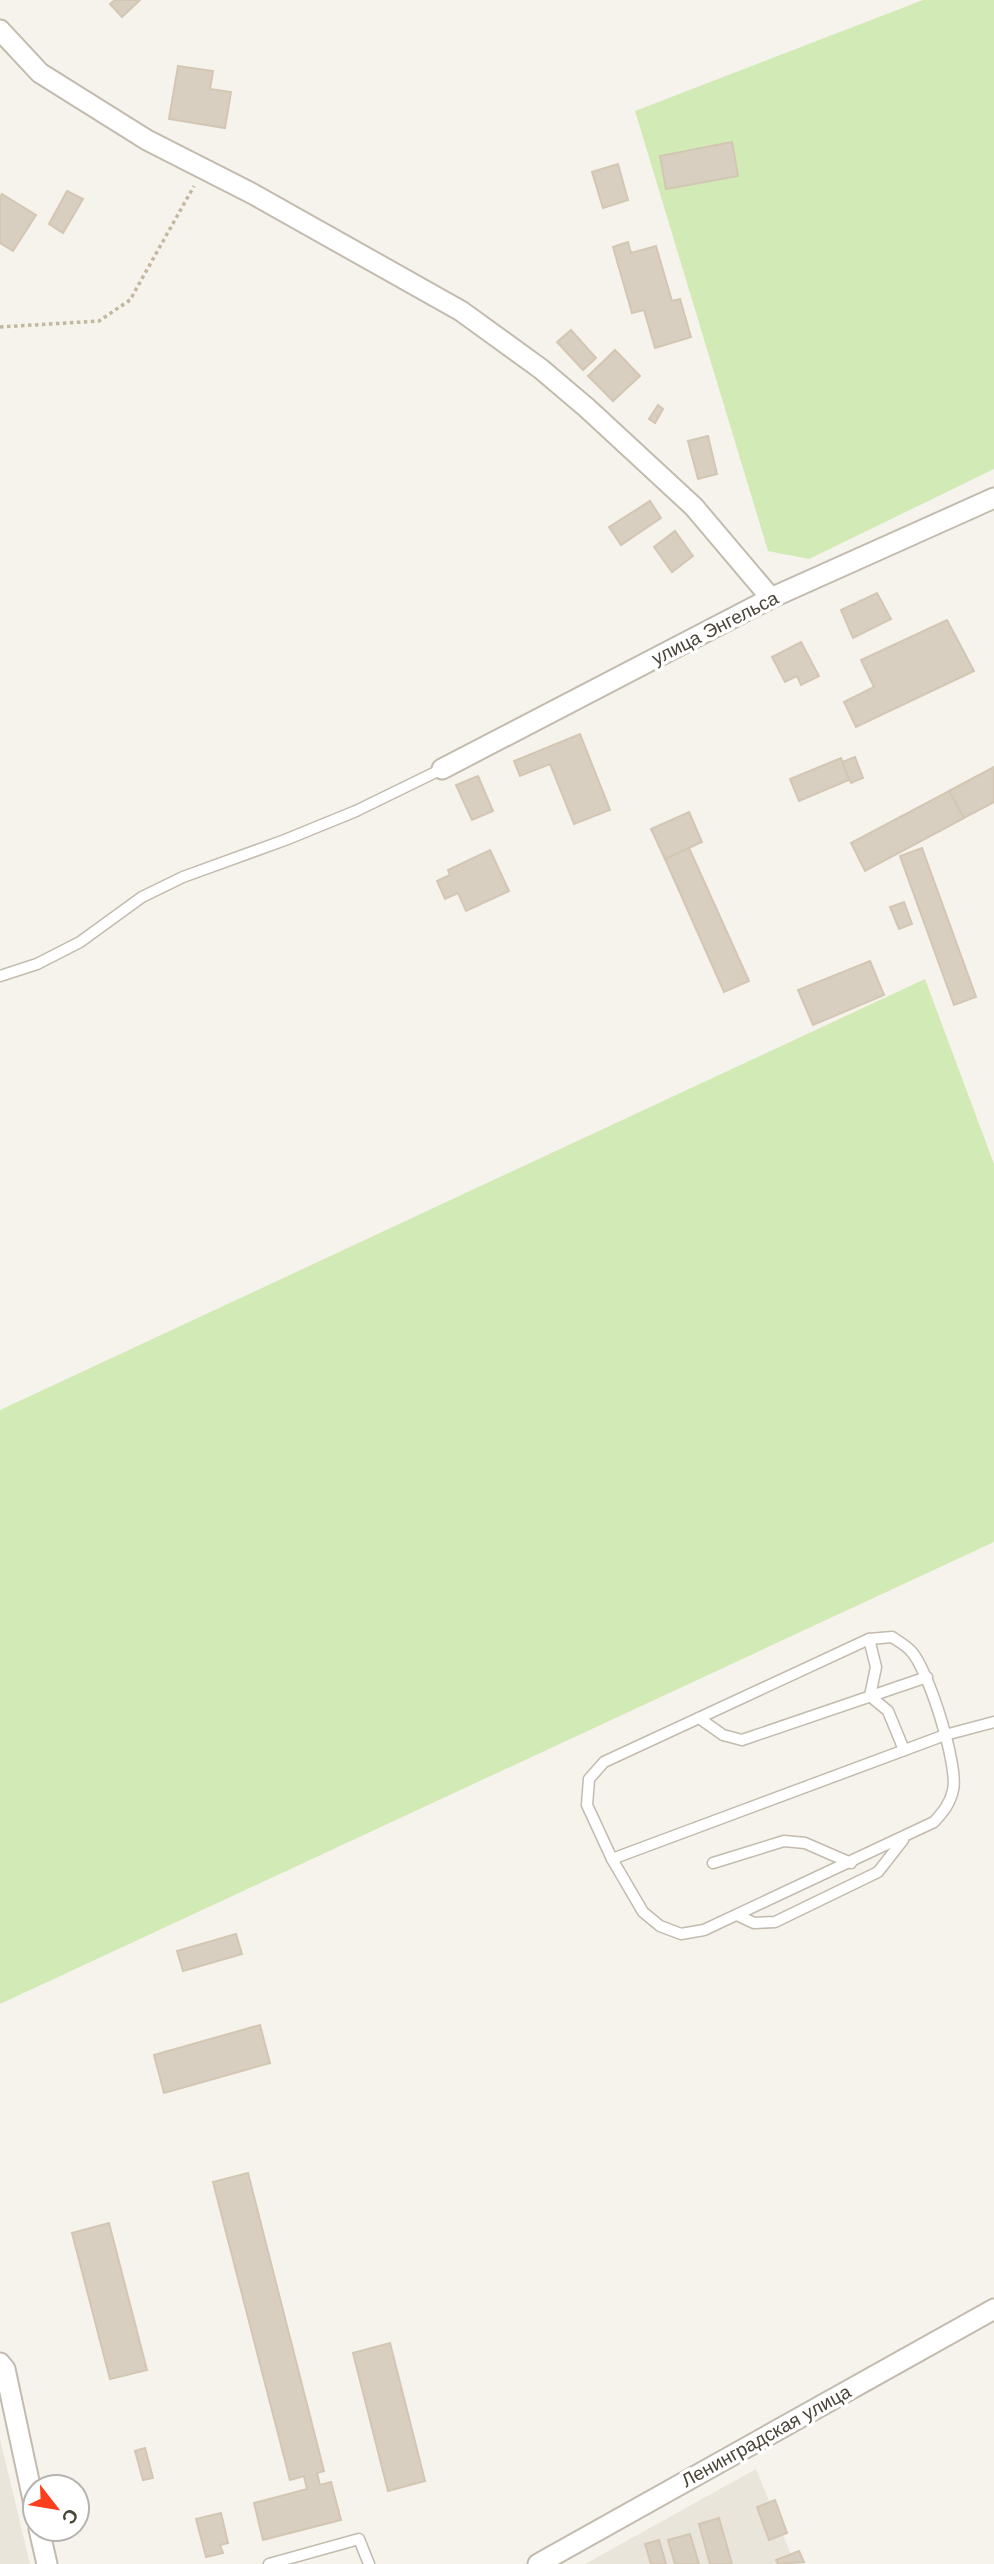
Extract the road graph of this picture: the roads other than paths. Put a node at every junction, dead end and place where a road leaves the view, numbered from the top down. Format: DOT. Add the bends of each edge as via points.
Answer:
graph roads {
  1 [pos="0,30"];
  2 [pos="994,498"];
  3 [pos="771,598"];
  4 [pos="442,769"];
  5 [pos="0,976"];
  6 [pos="869,1639"];
  7 [pos="926,1677"];
  8 [pos="870,1696"];
  9 [pos="699,1718"];
  10 [pos="994,1722"];
  11 [pos="945,1735"];
  12 [pos="904,1750"];
  13 [pos="905,1837"];
  14 [pos="612,1859"];
  15 [pos="713,1863"];
  16 [pos="851,1863"];
  17 [pos="737,1915"];
  18 [pos="994,2309"];
  19 [pos="0,2363"];
  20 [pos="27,2473"];
  21 [pos="42,2543"];
  22 [pos="47,2564"];
  23 [pos="269,2564"];
  24 [pos="369,2564"];
  25 [pos="538,2564"];
  1 -- 3 [label="street" via="40,73 147,140 461,311 541,369 694,507"];
  2 -- 3 [label="street, улица Энгельса"];
  3 -- 4 [label="street, улица Энгельса"];
  4 -- 5 [label="lane" via="356,811 183,877 142,897 80,942"];
  6 -- 7 [label="lane" via="892,1637 911,1650"];
  6 -- 8 [label="lane" via="876,1667"];
  6 -- 9 [label="lane"];
  7 -- 8 [label="lane"];
  7 -- 11 [label="lane"];
  8 -- 9 [label="lane" via="742,1740 723,1735"];
  8 -- 12 [label="lane" via="888,1711"];
  9 -- 14 [label="lane" via="604,1762 589,1779 587,1805"];
  10 -- 11 [label="lane"];
  11 -- 12 [label="lane"];
  11 -- 13 [label="lane" via="954,1787 947,1808 934,1822"];
  12 -- 14 [label="lane"];
  13 -- 16 [label="lane"];
  13 -- 17 [label="lane" via="878,1872 775,1922 754,1923"];
  14 -- 17 [label="lane" via="643,1912 660,1926 681,1934 704,1930"];
  15 -- 16 [label="lane" via="784,1841 805,1843"];
  16 -- 17 [label="lane"];
  18 -- 25 [label="street, Ленинградская улица"];
  19 -- 20 [label="street"];
  21 -- 22 [label="street"];
  23 -- 24 [label="lane" via="359,2539"];
}
